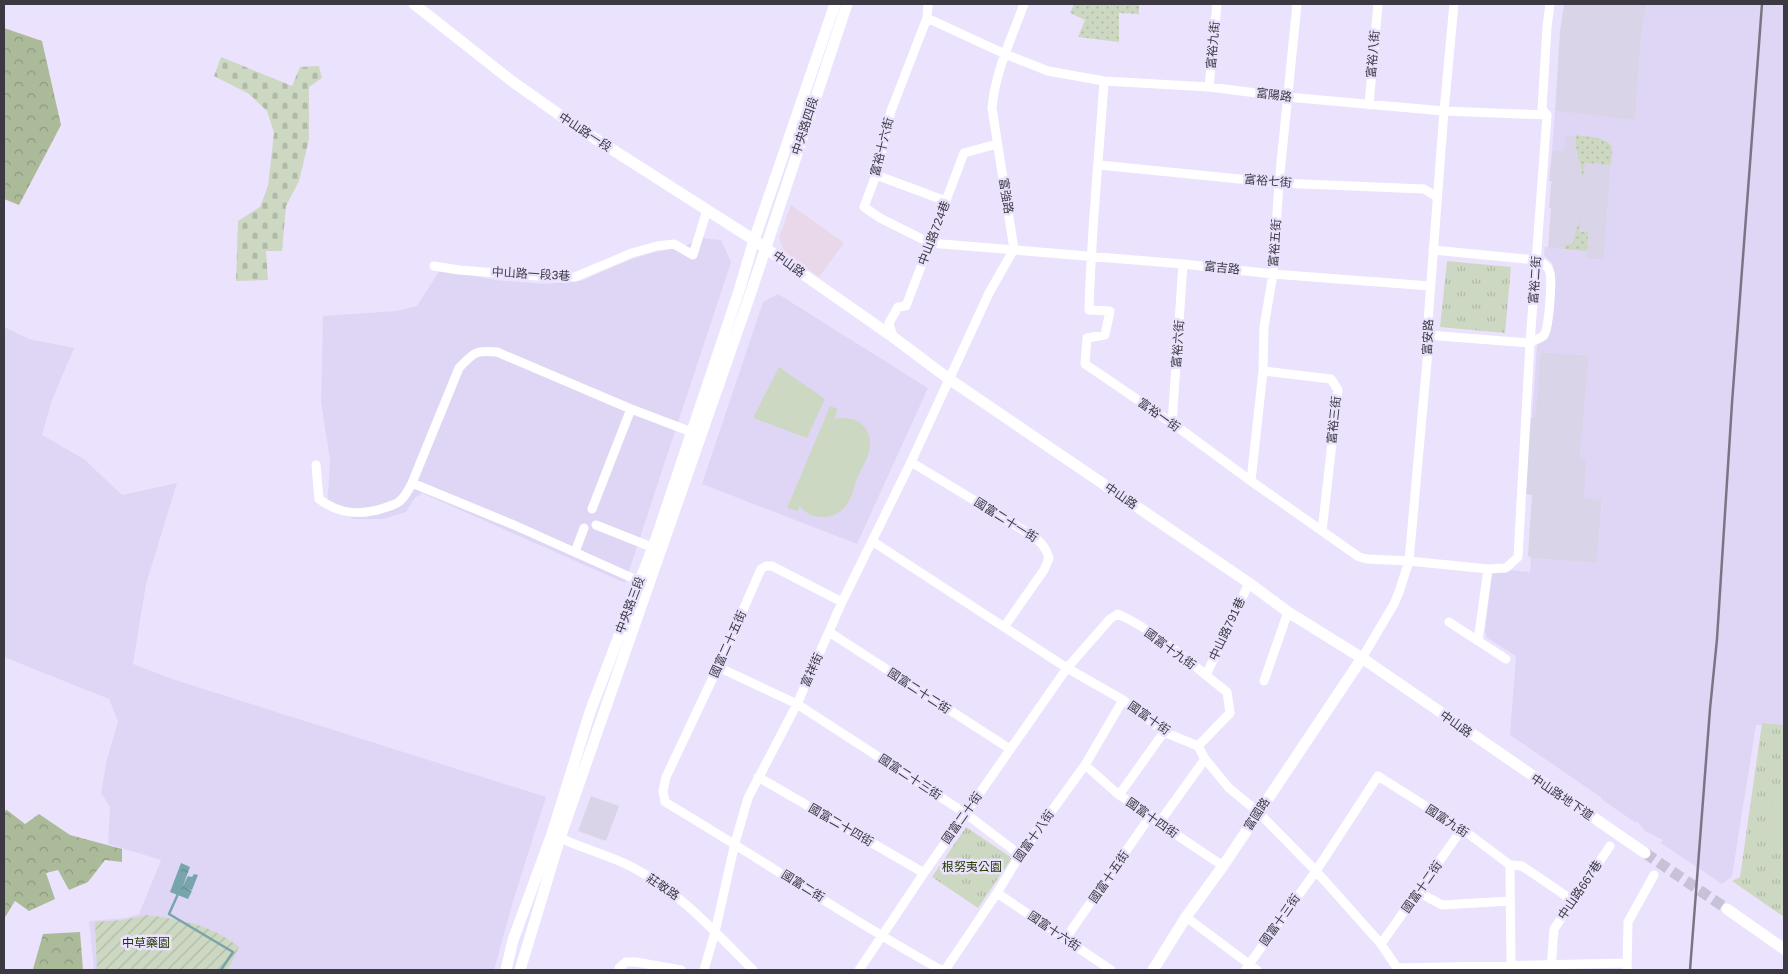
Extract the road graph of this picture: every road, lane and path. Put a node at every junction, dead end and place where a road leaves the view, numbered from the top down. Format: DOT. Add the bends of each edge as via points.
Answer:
graph roads {
  1 [pos="414,4"];
  2 [pos="835,4"];
  3 [pos="846,4"];
  4 [pos="928,4"];
  5 [pos="1024,4"];
  6 [pos="1217,4"];
  7 [pos="1298,4"];
  8 [pos="1378,4"];
  9 [pos="1454,4"];
  10 [pos="1550,4"];
  11 [pos="927,18"];
  12 [pos="1006,54"];
  13 [pos="1104,82"];
  14 [pos="1209,87"];
  15 [pos="1288,97"];
  16 [pos="1368,105"];
  17 [pos="1444,111"];
  18 [pos="1547,115"];
  19 [pos="997,144"];
  20 [pos="1098,165"];
  21 [pos="876,175"];
  22 [pos="1279,183"];
  23 [pos="1437,197"];
  24 [pos="946,201"];
  25 [pos="707,210"];
  26 [pos="754,240"];
  27 [pos="930,243"];
  28 [pos="765,248"];
  29 [pos="1014,249"];
  30 [pos="1433,250"];
  31 [pos="1090,256"];
  32 [pos="1536,260"];
  33 [pos="1183,264"];
  34 [pos="434,266"];
  35 [pos="1272,274"];
  36 [pos="1430,286"];
  37 [pos="1427,335"];
  38 [pos="893,337"];
  39 [pos="1530,342"];
  40 [pos="1263,371"];
  41 [pos="949,379"];
  42 [pos="631,409"];
  43 [pos="1172,423"];
  44 [pos="697,434"];
  45 [pos="910,462"];
  46 [pos="316,465"];
  47 [pos="1251,482"];
  48 [pos="412,483"];
  49 [pos="592,509"];
  50 [pos="596,525"];
  51 [pos="584,528"];
  52 [pos="1322,531"];
  53 [pos="872,542"];
  54 [pos="657,550"];
  55 [pos="575,552"];
  56 [pos="1518,557"];
  57 [pos="1409,561"];
  58 [pos="1488,569"];
  59 [pos="639,581"];
  60 [pos="1249,583"];
  61 [pos="842,602"];
  62 [pos="1288,612"];
  63 [pos="1449,622"];
  64 [pos="1004,627"];
  65 [pos="829,632"];
  66 [pos="1478,640"];
  67 [pos="1362,658"];
  68 [pos="1506,659"];
  69 [pos="718,667"];
  70 [pos="1067,668"];
  71 [pos="1206,675"];
  72 [pos="1264,681"];
  73 [pos="1123,700"];
  74 [pos="797,704"];
  75 [pos="1164,732"];
  76 [pos="1479,740"];
  77 [pos="1198,746"];
  78 [pos="1010,749"];
  79 [pos="1205,759"];
  80 [pos="1085,765"];
  81 [pos="758,777"];
  82 [pos="1382,779"];
  83 [pos="1119,795"];
  84 [pos="665,802"];
  85 [pos="1258,812"];
  86 [pos="965,814"];
  87 [pos="1151,815"];
  88 [pos="1159,823"];
  89 [pos="1462,830"];
  90 [pos="556,836"];
  91 [pos="735,843"];
  92 [pos="1610,846"];
  93 [pos="1645,853"];
  94 [pos="1020,855"];
  95 [pos="1510,865"];
  96 [pos="1223,866"];
  97 [pos="1316,871"];
  98 [pos="924,873"];
  99 [pos="1654,875"];
  100 [pos="1418,892"];
  101 [pos="997,893"];
  102 [pos="1572,900"];
  103 [pos="1510,901"];
  104 [pos="1726,909"];
  105 [pos="1186,917"];
  106 [pos="715,932"];
  107 [pos="882,937"];
  108 [pos="1066,938"];
  109 [pos="1381,944"];
  110 [pos="1784,948"];
  111 [pos="1511,965"];
  112 [pos="1627,966"];
  113 [pos="1247,967"];
  114 [pos="1551,968"];
  115 [pos="619,969"];
  116 [pos="1397,969"];
  117 [pos="506,970"];
  118 [pos="520,970"];
  119 [pos="681,970"];
  120 [pos="704,970"];
  121 [pos="753,970"];
  122 [pos="859,970"];
  123 [pos="941,970"];
  124 [pos="945,970"];
  125 [pos="1111,970"];
  126 [pos="1153,970"];
  127 [pos="1257,970"];
  1 -- 25 [label="street, 中山路一段" via="574,125"];
  2 -- 26 [label="street, 中央路四段"];
  3 -- 28 [label="street, 中央路四段"];
  4 -- 11 [label="street, 富裕十六街"];
  5 -- 12 [label="street, 富強路"];
  6 -- 14 [label="street, 富裕九街"];
  7 -- 15 [label="street, 富裕五街"];
  8 -- 16 [label="street, 富裕八街"];
  9 -- 17 [label="street, 富安路"];
  10 -- 18 [label="street, 富裕二街" via="1542,109"];
  11 -- 12 [label="street"];
  11 -- 21 [label="street, 富裕十六街" via="891,111"];
  12 -- 13 [label="street, 富陽路" via="1048,71"];
  12 -- 19 [label="street, 富強路" via="993,97"];
  13 -- 14 [label="street, 富陽路"];
  13 -- 20 [label="street, 富裕一街"];
  14 -- 15 [label="street, 富陽路"];
  15 -- 16 [label="street, 富陽路"];
  15 -- 22 [label="street, 富裕五街"];
  16 -- 17 [label="street, 富陽路"];
  17 -- 18 [label="street, 富陽路"];
  17 -- 23 [label="street, 富安路"];
  18 -- 32 [label="street, 富裕二街"];
  19 -- 24 [label="street, 中山路724巷" via="964,153"];
  19 -- 29 [label="street, 富強路"];
  20 -- 22 [label="street, 富裕七街"];
  20 -- 31 [label="street, 富裕一街"];
  21 -- 24 [label="street"];
  21 -- 27 [label="street, 富裕十六街" via="864,207"];
  22 -- 23 [label="street, 富裕七街" via="1424,189"];
  22 -- 35 [label="street, 富裕五街"];
  23 -- 30 [label="street, 富安路"];
  24 -- 27 [label="street, 中山路724巷"];
  25 -- 26 [label="street, 中山路一段"];
  25 -- 34 [label="street, 中山路一段3巷" via="693,255 674,244 658,246 632,253 575,277 540,277"];
  26 -- 28 [label="street, 中山路一段"];
  26 -- 44 [label="street, 中央路三段"];
  27 -- 29 [label="street, 富裕十六街"];
  27 -- 38 [label="street, 中山路724巷" via="906,306 898,307 889,323"];
  28 -- 38 [label="street, 中山路"];
  28 -- 44 [label="street, 中央路三段"];
  29 -- 31 [label="street, 富吉路"];
  29 -- 41 [label="street" via="989,293"];
  30 -- 32 [label="street"];
  30 -- 36 [label="street, 富安路"];
  31 -- 33 [label="street, 富吉路"];
  31 -- 43 [label="street, 富裕一街" via="1089,310 1110,311 1105,335 1087,338 1085,364"];
  32 -- 39 [label="street, 富裕二街"];
  32 -- 39 [label="street" via="1546,265 1550,274 1549,303 1547,330 1543,336"];
  33 -- 35 [label="street, 富吉路"];
  33 -- 43 [label="street, 富裕六街"];
  35 -- 36 [label="street, 富吉路"];
  35 -- 40 [label="street, 富裕五街" via="1264,327"];
  36 -- 37 [label="street, 富安路"];
  37 -- 39 [label="street"];
  37 -- 57 [label="street, 富安路"];
  38 -- 41 [label="street, 中山路"];
  39 -- 56 [label="street, 富裕二街"];
  40 -- 47 [label="street, 富裕五街"];
  40 -- 52 [label="street, 富裕三街" via="1331,379 1338,390"];
  41 -- 45 [label="street, 富祥街"];
  41 -- 60 [label="street, 中山路"];
  42 -- 44 [label="street"];
  42 -- 48 [label="street" via="498,352 481,350 459,368"];
  42 -- 49 [label="street"];
  43 -- 47 [label="street, 富裕一街"];
  44 -- 54 [label="street, 中央路三段"];
  45 -- 53 [label="street, 富祥街"];
  45 -- 64 [label="street, 國富二十一街" via="1033,536 1047,550 1049,558 1044,570"];
  46 -- 48 [label="street" via="320,499 331,508 353,514 379,510 400,502"];
  47 -- 52 [label="street, 富裕一街"];
  48 -- 55 [label="street"];
  50 -- 54 [label="street"];
  51 -- 55 [label="street"];
  52 -- 57 [label="street, 富裕一街" via="1367,559"];
  53 -- 61 [label="street, 富祥街"];
  53 -- 64 [label="street, 國富十街"];
  54 -- 59 [label="street, 中央路三段"];
  54 -- 90 [label="street, 中央路三段"];
  55 -- 59 [label="street"];
  56 -- 58 [label="street, 富裕一街" via="1506,568"];
  57 -- 58 [label="street, 富裕一街"];
  57 -- 67 [label="street, 富安路" via="1400,592"];
  58 -- 66 [label="street"];
  59 -- 90 [label="street, 中央路三段" via="590,712"];
  60 -- 62 [label="street, 中山路"];
  60 -- 71 [label="street, 中山路791巷"];
  61 -- 65 [label="street, 富祥街"];
  61 -- 69 [label="street, 國富二十五街" via="772,566 766,566 761,569"];
  62 -- 67 [label="street, 中山路"];
  62 -- 72 [label="street"];
  63 -- 66 [label="street"];
  64 -- 70 [label="street, 國富十街"];
  65 -- 74 [label="street, 富祥街"];
  65 -- 78 [label="street, 國富二十二街"];
  66 -- 68 [label="street"];
  67 -- 76 [label="street, 中山路"];
  67 -- 85 [label="street, 富國路"];
  69 -- 74 [label="street, 國富二十三街"];
  69 -- 84 [label="street, 國富二十五街" via="666,778"];
  70 -- 71 [label="street, 國富十九街" via="1118,614 1172,648"];
  70 -- 73 [label="street, 國富十街"];
  70 -- 78 [label="street, 國富二十街"];
  71 -- 77 [label="street, 國富十九街" via="1227,692 1230,713"];
  73 -- 75 [label="street, 國富十街"];
  73 -- 80 [label="street, 國富十八街"];
  74 -- 81 [label="street, 富祥街"];
  74 -- 86 [label="street, 國富二十三街"];
  75 -- 77 [label="street, 國富十街"];
  75 -- 83 [label="street"];
  76 -- 93 [label="street, 中山路地下道"];
  77 -- 79 [label="street"];
  78 -- 86 [label="street, 國富二十街"];
  79 -- 85 [label="street" via="1229,788"];
  79 -- 88 [label="street"];
  80 -- 83 [label="street, 國富十四街"];
  80 -- 94 [label="street, 國富十八街"];
  81 -- 91 [label="street, 富祥街" via="748,798"];
  81 -- 98 [label="street, 國富二十四街"];
  82 -- 89 [label="street, 國富九街"];
  82 -- 97 [label="street, 國富十三街" via="1378,776"];
  83 -- 87 [label="street, 國富十四街"];
  84 -- 91 [label="street, 國富二街"];
  85 -- 96 [label="street, 富國路"];
  85 -- 97 [label="street"];
  86 -- 94 [label="street, 國富二十三街"];
  86 -- 98 [label="street, 國富二十街"];
  87 -- 88 [label="street, 國富十四街"];
  87 -- 108 [label="street, 國富十五街"];
  88 -- 96 [label="street, 國富十四街"];
  89 -- 95 [label="street, 國富九街"];
  89 -- 100 [label="street, 國富十二街"];
  90 -- 106 [label="street, 莊敬路" via="631,866 661,883"];
  90 -- 117 [label="street, 中央路三段" via="514,940"];
  90 -- 118 [label="street, 中央路三段"];
  91 -- 106 [label="street, 富祥街"];
  91 -- 107 [label="street, 國富二街"];
  92 -- 102 [label="street, 中山路667巷"];
  94 -- 101 [label="street, 國富十八街"];
  95 -- 102 [label="street, 國富九街" via="1522,866"];
  95 -- 103 [label="street"];
  96 -- 105 [label="street, 富國路"];
  97 -- 109 [label="street"];
  97 -- 113 [label="street, 國富十三街"];
  98 -- 107 [label="street, 國富二十街"];
  99 -- 112 [label="street" via="1628,922"];
  100 -- 103 [label="street" via="1442,905"];
  100 -- 109 [label="street, 國富十二街"];
  101 -- 108 [label="street, 國富十六街"];
  101 -- 124 [label="street, 國富十八街"];
  102 -- 114 [label="street, 中山路667巷" via="1554,929"];
  103 -- 111 [label="street"];
  104 -- 110 [label="street"];
  105 -- 113 [label="street"];
  105 -- 126 [label="street, 富國路"];
  106 -- 120 [label="street, 富祥街"];
  106 -- 121 [label="street, 莊敬路"];
  107 -- 122 [label="street, 國富二十街"];
  107 -- 123 [label="street, 國富二街"];
  108 -- 125 [label="street, 國富十六街"];
  109 -- 116 [label="street"];
  111 -- 114 [label="street"];
  111 -- 116 [label="street"];
  112 -- 114 [label="street"];
  113 -- 127 [label="street"];
  115 -- 119 [label="street" via="626,962 636,962"];
}
